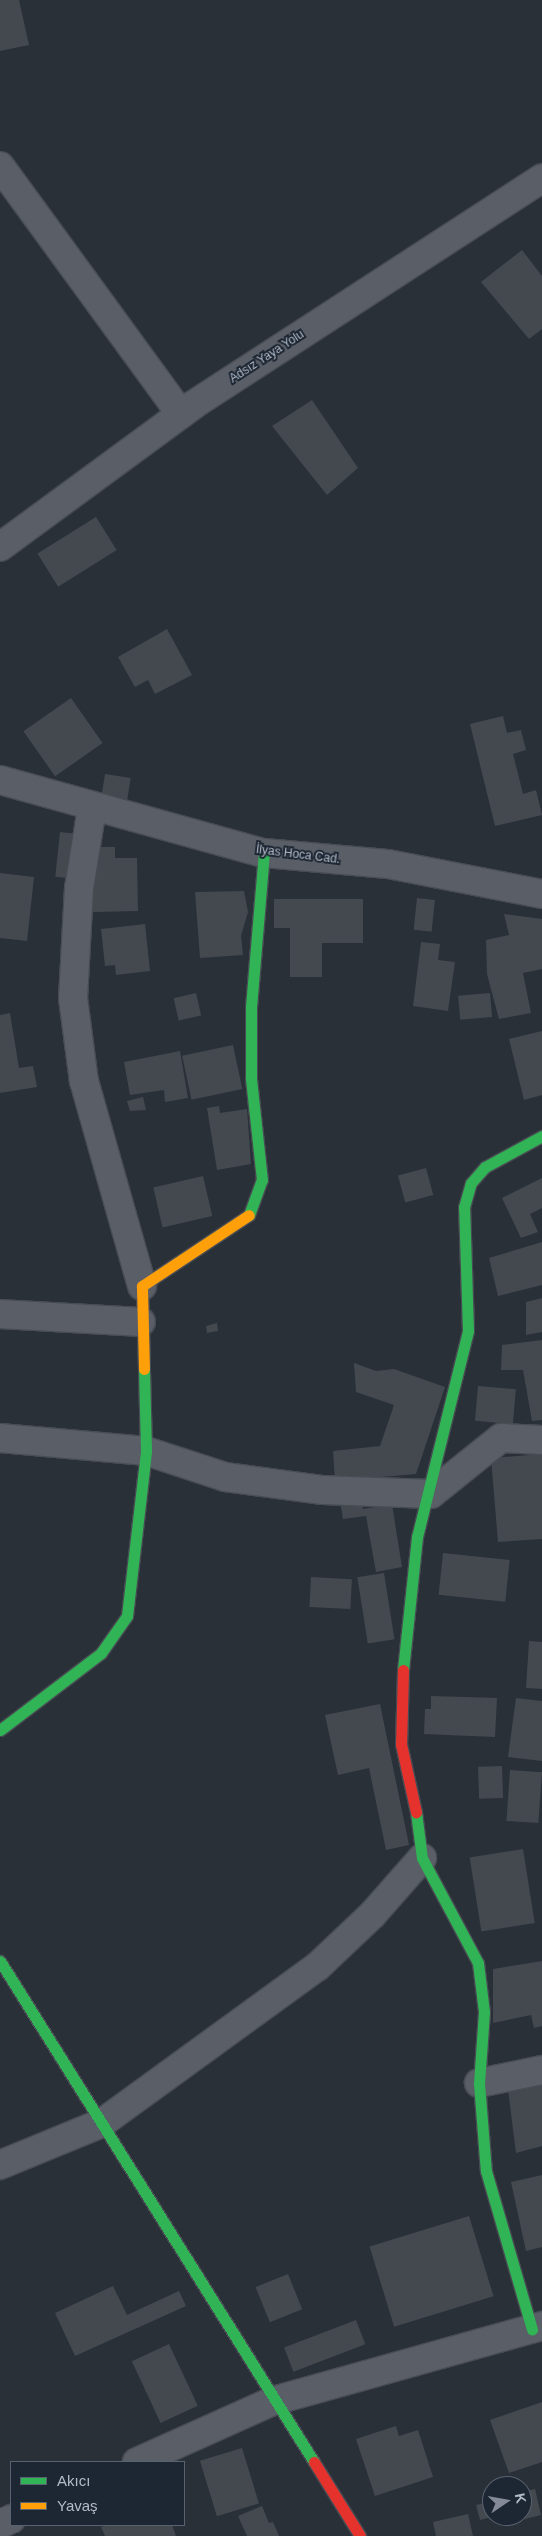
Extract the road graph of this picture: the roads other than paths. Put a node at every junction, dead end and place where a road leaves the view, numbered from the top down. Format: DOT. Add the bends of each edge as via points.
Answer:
graph roads {
  1 [pos="0,166"];
  2 [pos="542,178"];
  3 [pos="181,414"];
  4 [pos="0,547"];
  5 [pos="0,780"];
  6 [pos="92,808"];
  7 [pos="264,853"];
  8 [pos="542,894"];
  9 [pos="542,1136"];
  10 [pos="142,1286"];
  11 [pos="0,1314"];
  12 [pos="141,1322"];
  13 [pos="0,1438"];
  14 [pos="542,1440"];
  15 [pos="146,1451"];
  16 [pos="431,1494"];
  17 [pos="0,1730"];
  18 [pos="422,1858"];
  19 [pos="0,1961"];
  20 [pos="542,2070"];
  21 [pos="479,2083"];
  22 [pos="102,2123"];
  23 [pos="0,2165"];
  24 [pos="537,2327"];
  25 [pos="273,2401"];
  26 [pos="139,2461"];
  27 [pos="360,2536"];
  1 -- 3 [label="street"];
  2 -- 3 [label="street, Adsız Yaya Yolu"];
  3 -- 4 [label="street, Adsız Yaya Yolu"];
  5 -- 6 [label="street, İlyas Hoca Cad."];
  6 -- 7 [label="street, İlyas Hoca Cad."];
  6 -- 10 [label="street" via="80,888 73,998 84,1081"];
  7 -- 8 [label="street, İlyas Hoca Cad." via="388,864"];
  7 -- 10 [label="street" via="251,1007 251,1078 262,1180 258,1199 250,1214"];
  9 -- 16 [label="street" via="485,1167 471,1183 464,1207 468,1331"];
  10 -- 12 [label="street"];
  11 -- 12 [label="street"];
  12 -- 15 [label="street"];
  13 -- 15 [label="street"];
  14 -- 16 [label="street" via="502,1438"];
  15 -- 16 [label="street" via="224,1477 324,1490"];
  15 -- 17 [label="street" via="127,1616 101,1653"];
  16 -- 18 [label="street" via="417,1537 403,1670 401,1744 413,1789"];
  18 -- 21 [label="street" via="478,1963 484,2012"];
  18 -- 22 [label="street" via="372,1915 317,1967"];
  19 -- 22 [label="street"];
  20 -- 21 [label="street"];
  21 -- 24 [label="street" via="486,2171"];
  22 -- 23 [label="street"];
  22 -- 25 [label="street"];
  24 -- 25 [label="street"];
  25 -- 26 [label="street"];
  25 -- 27 [label="street"];
}
